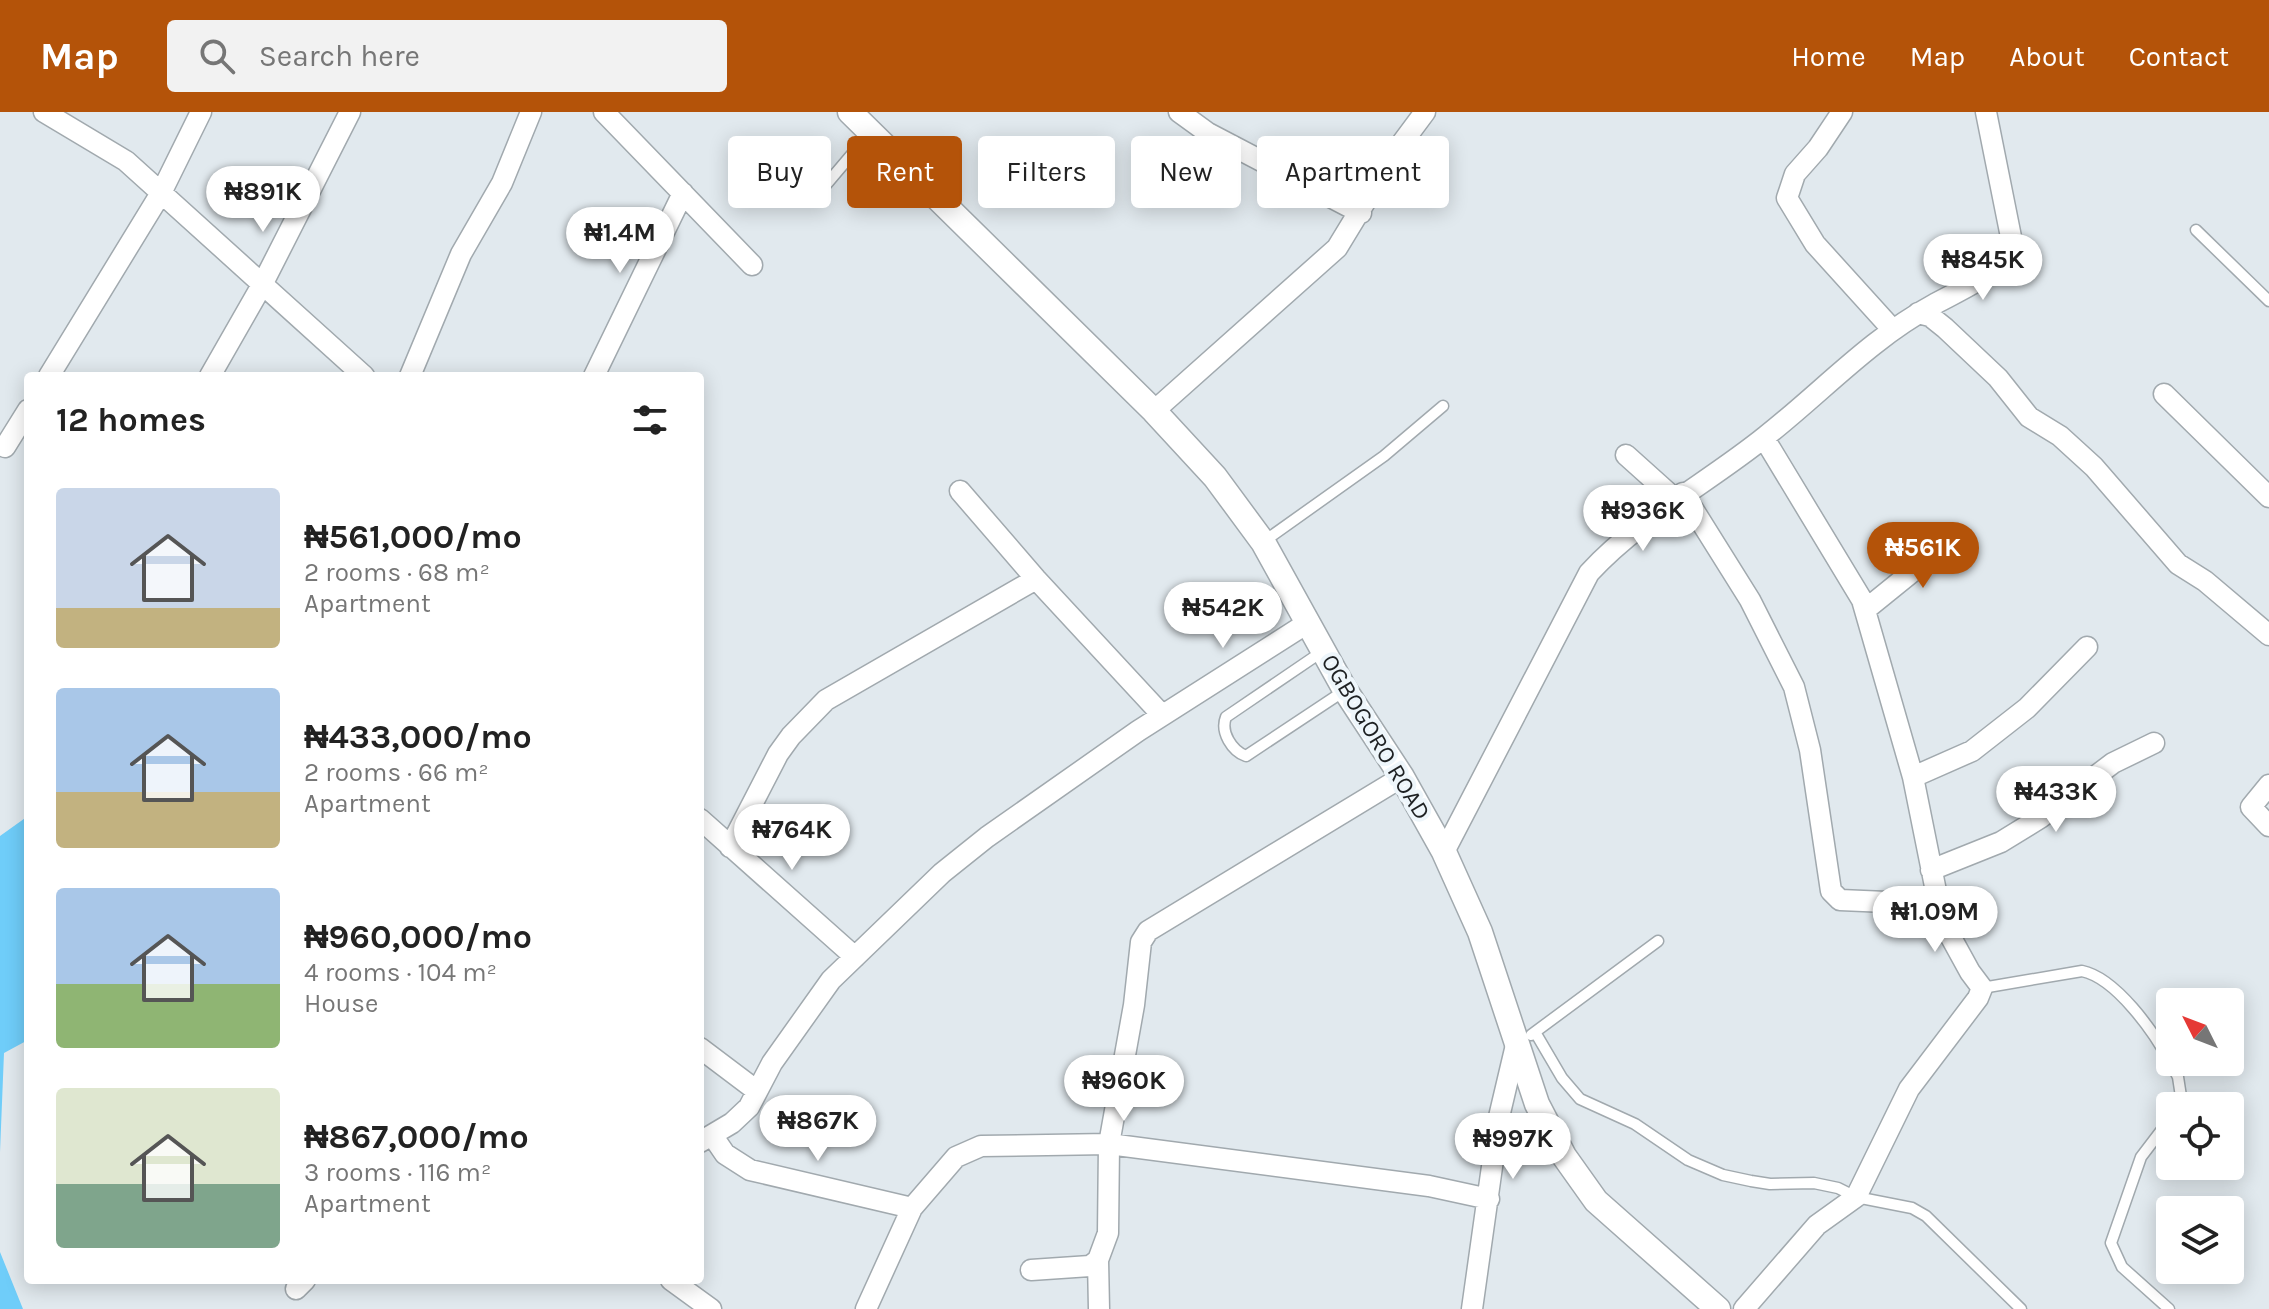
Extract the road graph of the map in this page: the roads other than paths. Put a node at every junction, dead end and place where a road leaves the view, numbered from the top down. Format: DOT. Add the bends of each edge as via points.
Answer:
graph roads {
  1 [pos="44,112"];
  2 [pos="201,112"];
  3 [pos="350,112"];
  4 [pos="531,112"];
  5 [pos="604,112"];
  6 [pos="850,112"];
  7 [pos="1179,112"];
  8 [pos="1425,112"];
  9 [pos="1842,112"];
  10 [pos="1986,112"];
  11 [pos="870,132"];
  12 [pos="831,179"];
  13 [pos="161,193"];
  14 [pos="683,193"];
  15 [pos="1361,213"];
  16 [pos="2196,230"];
  17 [pos="752,265"];
  18 [pos="262,285"];
  19 [pos="2269,301"];
  20 [pos="1918,313"];
  21 [pos="1892,329"];
  22 [pos="51,372"];
  23 [pos="212,372"];
  24 [pos="360,372"];
  25 [pos="412,372"];
  26 [pos="596,372"];
  27 [pos="2164,394"];
  28 [pos="1443,406"];
  29 [pos="1154,411"];
  30 [pos="24,416"];
  31 [pos="1764,438"];
  32 [pos="5,447"];
  33 [pos="1626,455"];
  34 [pos="960,491"];
  35 [pos="1679,496"];
  36 [pos="2269,497"];
  37 [pos="1954,538"];
  38 [pos="1263,542"];
  39 [pos="1036,579"];
  40 [pos="1865,610"];
  41 [pos="1309,622"];
  42 [pos="2269,635"];
  43 [pos="2087,647"];
  44 [pos="1324,651"];
  45 [pos="1345,690"];
  46 [pos="1162,715"];
  47 [pos="2154,743"];
  48 [pos="1402,777"];
  49 [pos="1913,777"];
  50 [pos="2269,785"];
  51 [pos="704,823"];
  52 [pos="2269,826"];
  53 [pos="730,847"];
  54 [pos="1444,852"];
  55 [pos="1931,870"];
  56 [pos="1935,896"];
  57 [pos="1658,941"];
  58 [pos="855,957"];
  59 [pos="1982,988"];
  60 [pos="1525,1038"];
  61 [pos="2156,1039"];
  62 [pos="704,1051"];
  63 [pos="757,1091"];
  64 [pos="2156,1137"];
  65 [pos="706,1139"];
  66 [pos="1109,1144"];
  67 [pos="1856,1197"];
  68 [pos="1489,1199"];
  69 [pos="912,1208"];
  70 [pos="1098,1260"];
  71 [pos="1031,1270"];
  72 [pos="675,1284"];
  73 [pos="700,1306"];
  74 [pos="866,1309"];
  75 [pos="1099,1309"];
  76 [pos="1472,1309"];
  77 [pos="1718,1309"];
  78 [pos="1744,1309"];
  79 [pos="2021,1309"];
  80 [pos="2169,1309"];
  1 -- 13 [label="street" via="126,161"];
  2 -- 13 [label="street"];
  3 -- 18 [label="street"];
  4 -- 25 [label="street"];
  5 -- 14 [label="street"];
  6 -- 11 [label="street, OGBOGORO ROAD"];
  7 -- 15 [label="street" via="1208,133"];
  8 -- 15 [label="street"];
  9 -- 21 [label="street" via="1795,174 1787,198 1815,244"];
  10 -- 20 [label="street" via="2011,250 1973,283"];
  11 -- 12 [label="lane"];
  11 -- 29 [label="street, OGBOGORO ROAD"];
  13 -- 18 [label="street"];
  13 -- 22 [label="street"];
  14 -- 17 [label="street"];
  14 -- 26 [label="street"];
  15 -- 29 [label="street" via="1337,248"];
  16 -- 19 [label="lane"];
  18 -- 23 [label="street"];
  18 -- 24 [label="street"];
  20 -- 21 [label="street"];
  20 -- 42 [label="street" via="1945,328 1998,378 2029,417 2094,467 2178,564"];
  21 -- 31 [label="street"];
  27 -- 36 [label="street"];
  28 -- 38 [label="lane" via="1384,456"];
  29 -- 38 [label="street, OGBOGORO ROAD" via="1215,477"];
  30 -- 32 [label="street"];
  31 -- 35 [label="street"];
  31 -- 40 [label="street"];
  33 -- 35 [label="street"];
  34 -- 39 [label="street"];
  35 -- 54 [label="street" via="1589,573"];
  35 -- 56 [label="street" via="1750,600 1794,687 1810,750 1831,891 1840,900 1910,903"];
  37 -- 40 [label="street"];
  38 -- 41 [label="street, OGBOGORO ROAD"];
  39 -- 46 [label="street"];
  39 -- 53 [label="street" via="826,700 778,754"];
  40 -- 49 [label="street"];
  41 -- 44 [label="street, OGBOGORO ROAD"];
  41 -- 46 [label="street"];
  43 -- 49 [label="street" via="2027,708 1972,751"];
  44 -- 45 [label="street, OGBOGORO ROAD"];
  44 -- 45 [label="lane" via="1226,717 1224,729 1234,748 1246,756 1256,752"];
  45 -- 48 [label="street, OGBOGORO ROAD"];
  46 -- 58 [label="street" via="987,837"];
  47 -- 55 [label="street" via="2113,763 2001,842"];
  48 -- 54 [label="street, OGBOGORO ROAD"];
  48 -- 66 [label="street" via="1148,931 1141,942"];
  49 -- 55 [label="street"];
  50 -- 52 [label="street" via="2251,807"];
  51 -- 53 [label="street"];
  53 -- 58 [label="street"];
  54 -- 60 [label="street, OGBOGORO ROAD"];
  55 -- 56 [label="street"];
  56 -- 59 [label="street" via="1942,921"];
  57 -- 60 [label="lane"];
  58 -- 63 [label="street" via="831,980"];
  59 -- 61 [label="lane" via="2082,971 2096,974 2116,989"];
  59 -- 67 [label="street" via="1909,1089"];
  60 -- 67 [label="lane" via="1580,1099 1635,1124 1688,1160 1723,1175 1770,1184 1814,1183"];
  60 -- 68 [label="street" via="1499,1117"];
  60 -- 77 [label="street, OGBOGORO ROAD" via="1537,1104 1596,1201"];
  62 -- 63 [label="street"];
  63 -- 65 [label="street" via="749,1107"];
  64 -- 80 [label="lane" via="2141,1157 2111,1243 2122,1267"];
  65 -- 69 [label="street" via="750,1170"];
  66 -- 68 [label="street" via="1429,1186"];
  66 -- 69 [label="street" via="981,1146 956,1157"];
  66 -- 70 [label="street" via="1108,1233"];
  67 -- 78 [label="street" via="1817,1225"];
  67 -- 79 [label="lane" via="1912,1208 1926,1216"];
  68 -- 76 [label="street"];
  69 -- 74 [label="street"];
  70 -- 71 [label="street" via="1090,1266"];
  70 -- 75 [label="street"];
  72 -- 73 [label="street"];
}
